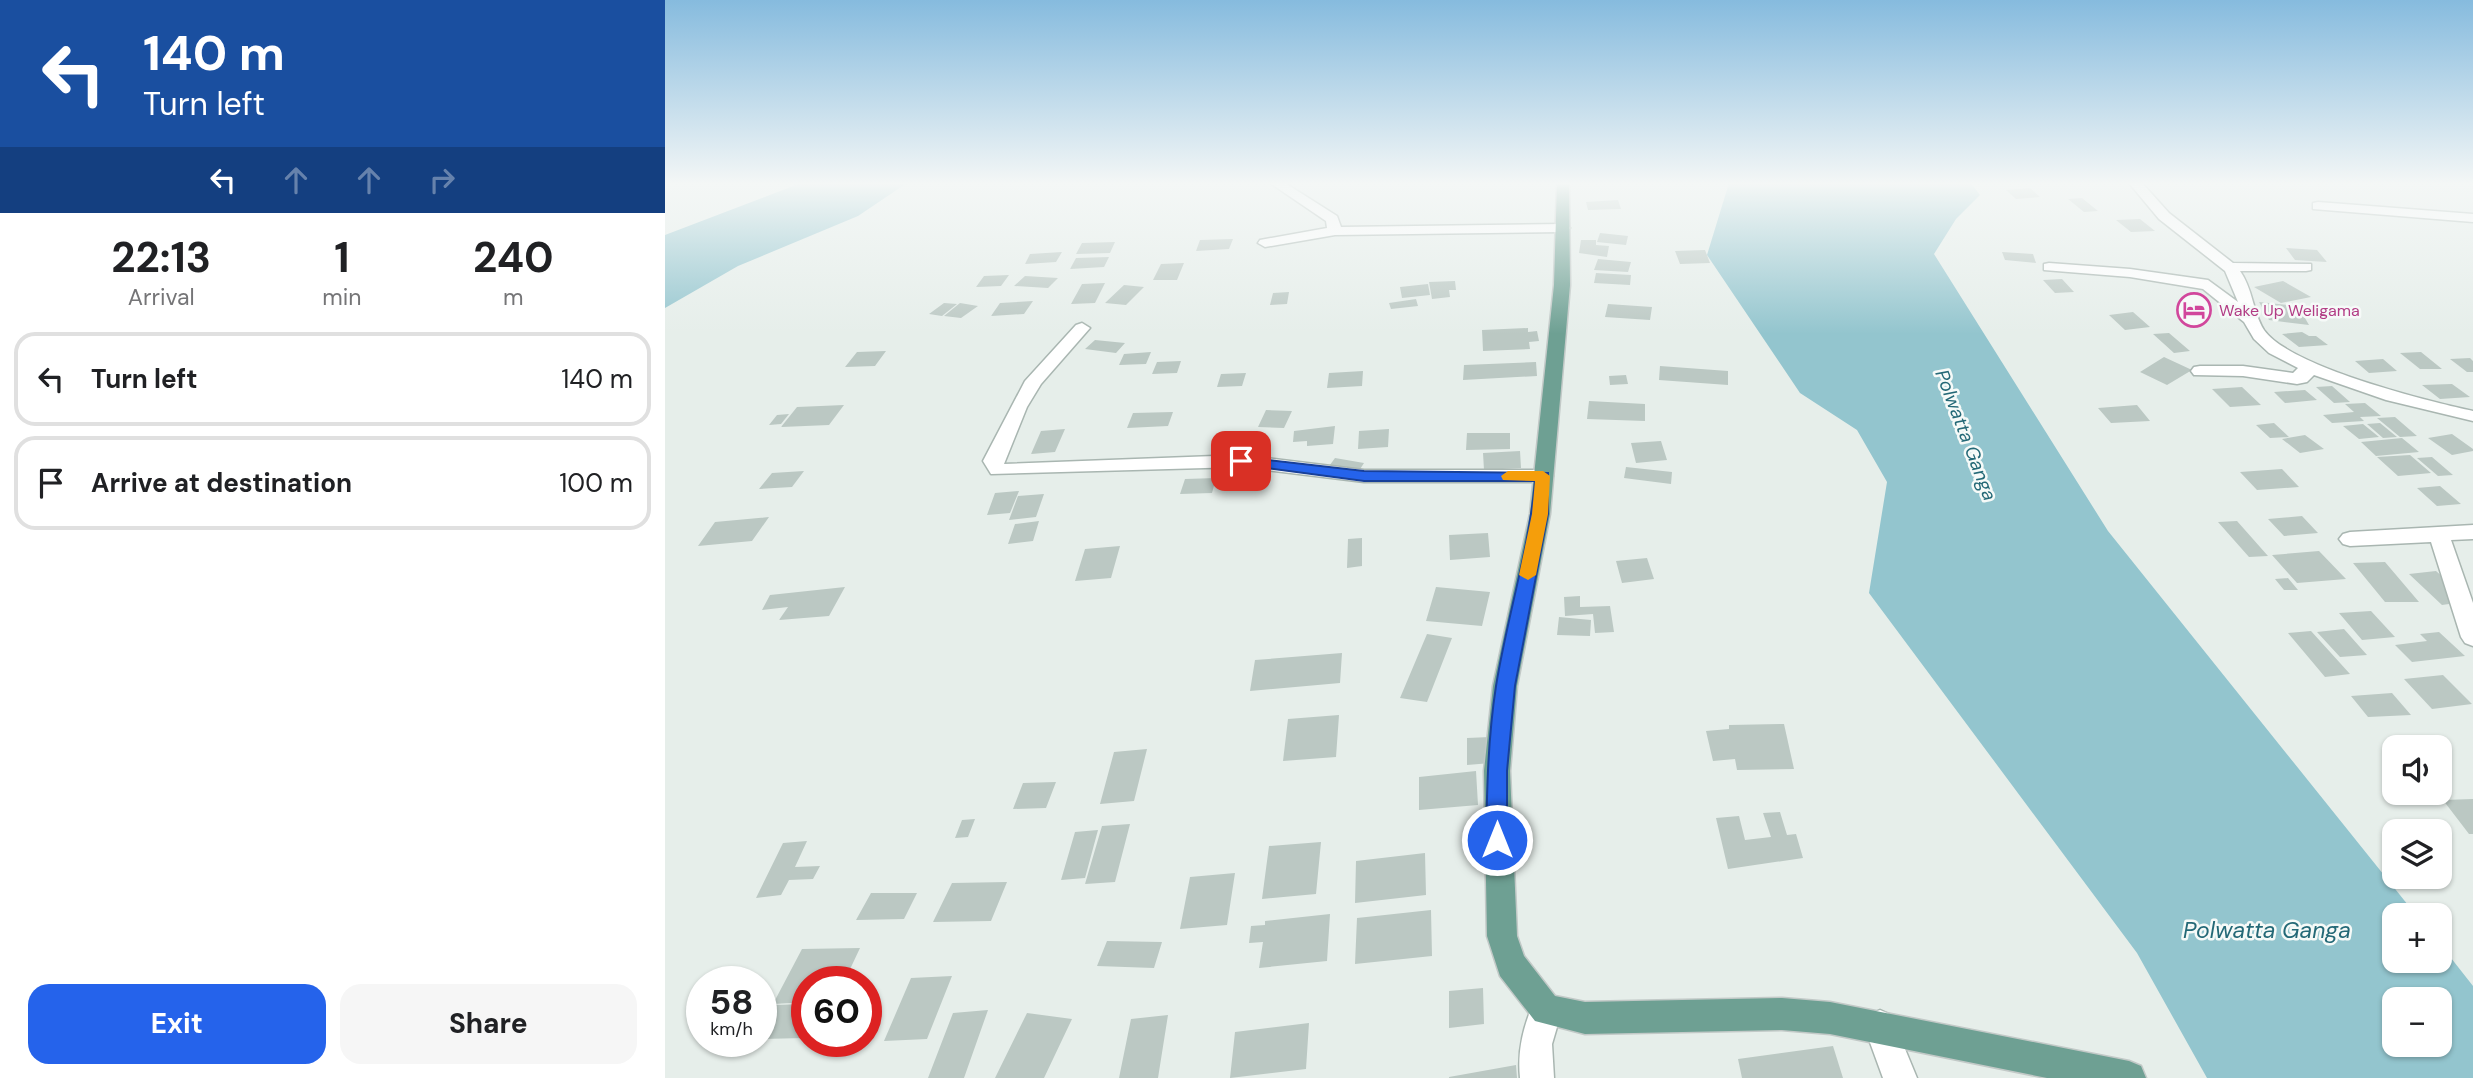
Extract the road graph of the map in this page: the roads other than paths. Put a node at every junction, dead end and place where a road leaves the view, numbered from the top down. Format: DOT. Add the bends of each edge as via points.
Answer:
graph roads {
  1 [pos="1322,233"];
  2 [pos="1563,233"];
  3 [pos="2186,233"];
  4 [pos="1265,243"];
  5 [pos="2049,267"];
  6 [pos="2229,267"];
  7 [pos="2306,267"];
  8 [pos="2253,321"];
  9 [pos="1082,328"];
  10 [pos="2318,369"];
  11 [pos="2200,371"];
  12 [pos="2473,416"];
  13 [pos="1543,476"];
  14 [pos="2473,531"];
  15 [pos="2439,535"];
  16 [pos="2350,539"];
  17 [pos="2473,637"];
  18 [pos="1546,1010"];
  19 [pos="1880,1026"];
  20 [pos="1537,1078"];
  21 [pos="1900,1078"];
  22 [pos="2129,1078"];
  1 -- 4 [label="street"];
  2 -- 13 [label="main road"];
  3 -- 6 [label="street"];
  5 -- 8 [label="street" via="2208,285"];
  6 -- 7 [label="street"];
  6 -- 8 [label="street" via="2246,291"];
  8 -- 10 [label="street" via="2260,336 2284,354"];
  9 -- 13 [label="street" via="1034,381 1018,407 993,461 998,470 1241,461 1364,476"];
  10 -- 11 [label="street" via="2302,372 2297,379 2243,371"];
  10 -- 12 [label="street" via="2429,408"];
  13 -- 18 [label="main road" via="1540,514 1505,686 1497,771 1497,840 1502,936 1511,965"];
  14 -- 15 [label="street"];
  15 -- 16 [label="street"];
  15 -- 17 [label="street"];
  18 -- 19 [label="main road" via="1585,1018 1782,1014"];
  18 -- 20 [label="street" via="1535,1036"];
  19 -- 21 [label="street"];
  19 -- 22 [label="main road"];
}
